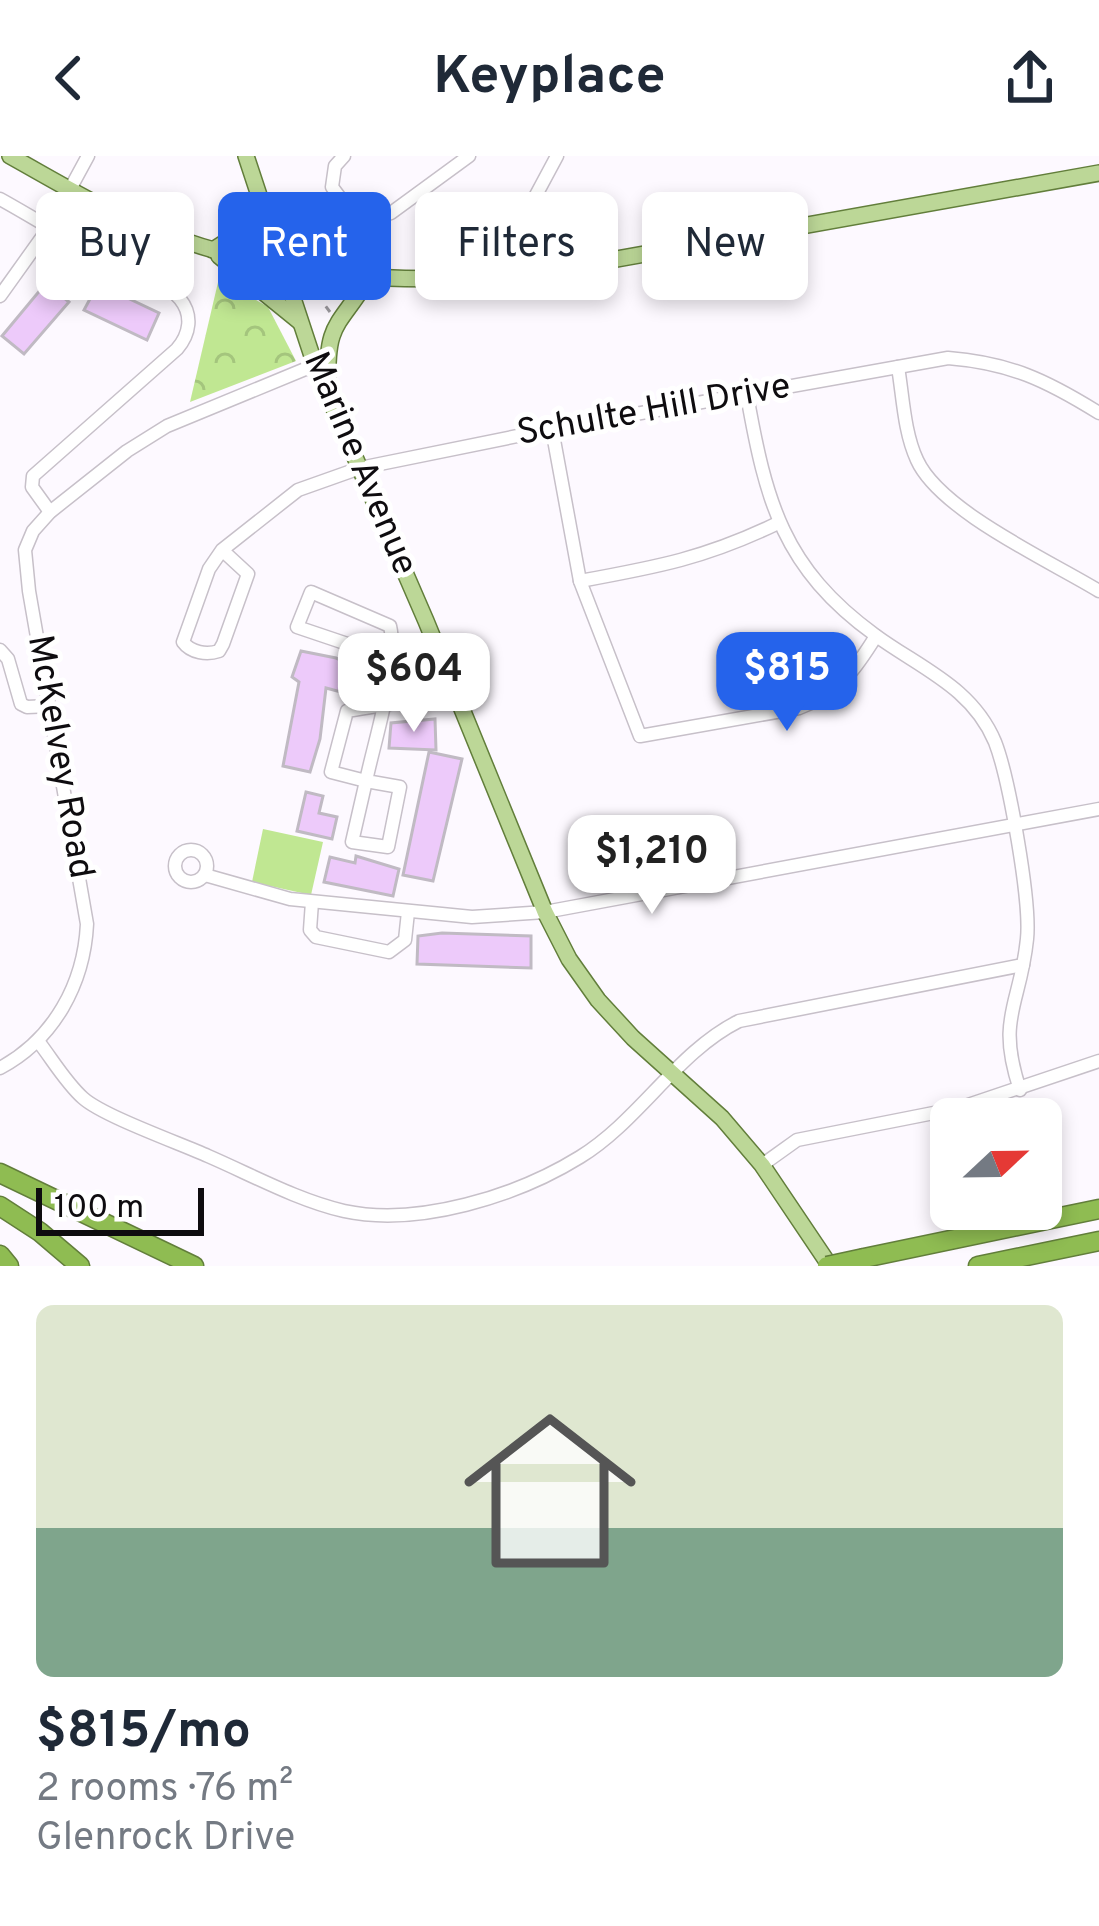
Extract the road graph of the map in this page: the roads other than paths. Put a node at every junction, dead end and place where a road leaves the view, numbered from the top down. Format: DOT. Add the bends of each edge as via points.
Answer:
graph roads {
  1 [pos="10,156"];
  2 [pos="88,156"];
  3 [pos="246,156"];
  4 [pos="344,156"];
  5 [pos="470,156"];
  6 [pos="557,156"];
  7 [pos="1099,173"];
  8 [pos="70,189"];
  9 [pos="68,192"];
  10 [pos="257,192"];
  11 [pos="538,192"];
  12 [pos="0,200"];
  13 [pos="36,219"];
  14 [pos="36,246"];
  15 [pos="218,247"];
  16 [pos="212,251"];
  17 [pos="218,252"];
  18 [pos="618,259"];
  19 [pos="0,296"];
  20 [pos="180,300"];
  21 [pos="292,300"];
  22 [pos="347,300"];
  23 [pos="300,322"];
  24 [pos="315,365"];
  25 [pos="898,367"];
  26 [pos="328,394"];
  27 [pos="747,395"];
  28 [pos="1099,412"];
  29 [pos="552,429"];
  30 [pos="360,468"];
  31 [pos="50,512"];
  32 [pos="778,523"];
  33 [pos="222,550"];
  34 [pos="580,581"];
  35 [pos="1099,591"];
  36 [pos="877,636"];
  37 [pos="0,650"];
  38 [pos="392,659"];
  39 [pos="454,691"];
  40 [pos="50,706"];
  41 [pos="381,706"];
  42 [pos="366,781"];
  43 [pos="1099,809"];
  44 [pos="1012,825"];
  45 [pos="205,875"];
  46 [pos="312,902"];
  47 [pos="408,912"];
  48 [pos="545,912"];
  49 [pos="1023,964"];
  50 [pos="38,1041"];
  51 [pos="1099,1060"];
  52 [pos="0,1068"];
  53 [pos="674,1072"];
  54 [pos="1020,1090"];
  55 [pos="762,1165"];
  56 [pos="0,1173"];
  57 [pos="0,1206"];
  58 [pos="1099,1209"];
  59 [pos="1099,1241"];
  60 [pos="0,1255"];
  61 [pos="9,1266"];
  62 [pos="80,1266"];
  63 [pos="194,1266"];
  64 [pos="828,1266"];
  65 [pos="978,1266"];
  1 -- 8 [label="main road"];
  2 -- 8 [label="street"];
  3 -- 10 [label="main road, Marine Avenue"];
  4 -- 5 [label="street" via="332,188 346,207 373,219"];
  6 -- 11 [label="street"];
  7 -- 18 [label="main road"];
  8 -- 9 [label="street"];
  8 -- 16 [label="main road"];
  12 -- 13 [label="street"];
  14 -- 19 [label="street"];
  15 -- 16 [label="main road"];
  16 -- 17 [label="main road"];
  16 -- 23 [label="main road"];
  20 -- 31 [label="street" via="189,325 177,349 33,476 32,488"];
  21 -- 23 [label="main road, Marine Avenue"];
  22 -- 26 [label="main road" via="327,348"];
  23 -- 24 [label="main road, Marine Avenue"];
  24 -- 26 [label="main road, Marine Avenue"];
  24 -- 31 [label="street, McKelvey Road" via="152,434"];
  25 -- 27 [label="street, Schulte Hill Drive"];
  25 -- 28 [label="street, Schulte Hill Drive" via="991,361"];
  25 -- 35 [label="street" via="917,460 933,483"];
  26 -- 30 [label="main road, Marine Avenue"];
  27 -- 29 [label="street, Schulte Hill Drive"];
  27 -- 32 [label="street"];
  29 -- 30 [label="street, Schulte Hill Drive"];
  29 -- 34 [label="street"];
  30 -- 33 [label="street, Schulte Hill Drive" via="298,490"];
  30 -- 39 [label="main road, Marine Avenue"];
  31 -- 40 [label="street, McKelvey Road" via="28,539 25,564"];
  32 -- 34 [label="street" via="688,561"];
  32 -- 36 [label="street" via="806,571"];
  33 -- 33 [label="street, Schulte Hill Drive" via="248,574 224,644 208,655 183,642"];
  34 -- 36 [label="street" via="640,736 822,700 854,673"];
  36 -- 44 [label="street" via="975,708 994,740"];
  37 -- 40 [label="street" via="21,704"];
  38 -- 38 [label="street" via="390,626 311,592 297,626"];
  38 -- 41 [label="street"];
  39 -- 41 [label="street"];
  39 -- 48 [label="main road, Marine Avenue"];
  40 -- 50 [label="street, McKelvey Road" via="88,923 73,990"];
  41 -- 42 [label="street"];
  41 -- 42 [label="street" via="347,710 332,772"];
  42 -- 42 [label="street" via="352,842 388,847 400,787"];
  43 -- 44 [label="street"];
  44 -- 48 [label="street"];
  44 -- 49 [label="street" via="1027,904"];
  45 -- 46 [label="street"];
  46 -- 47 [label="street"];
  46 -- 47 [label="street" via="316,937 389,952 405,940"];
  47 -- 48 [label="street"];
  48 -- 53 [label="main road, Marine Avenue" via="598,1000"];
  49 -- 53 [label="street" via="739,1021"];
  49 -- 54 [label="street" via="1007,1025"];
  50 -- 52 [label="street, McKelvey Road"];
  50 -- 53 [label="street" via="88,1102 305,1198 375,1214 477,1202 529,1183 582,1156"];
  51 -- 54 [label="street"];
  53 -- 55 [label="main road, Marine Avenue"];
  54 -- 55 [label="street" via="797,1140"];
  55 -- 64 [label="main road, Marine Avenue"];
  56 -- 63 [label="highway"];
  57 -- 62 [label="highway"];
  58 -- 64 [label="highway, bridge"];
  59 -- 65 [label="highway"];
  60 -- 61 [label="highway"];
}
